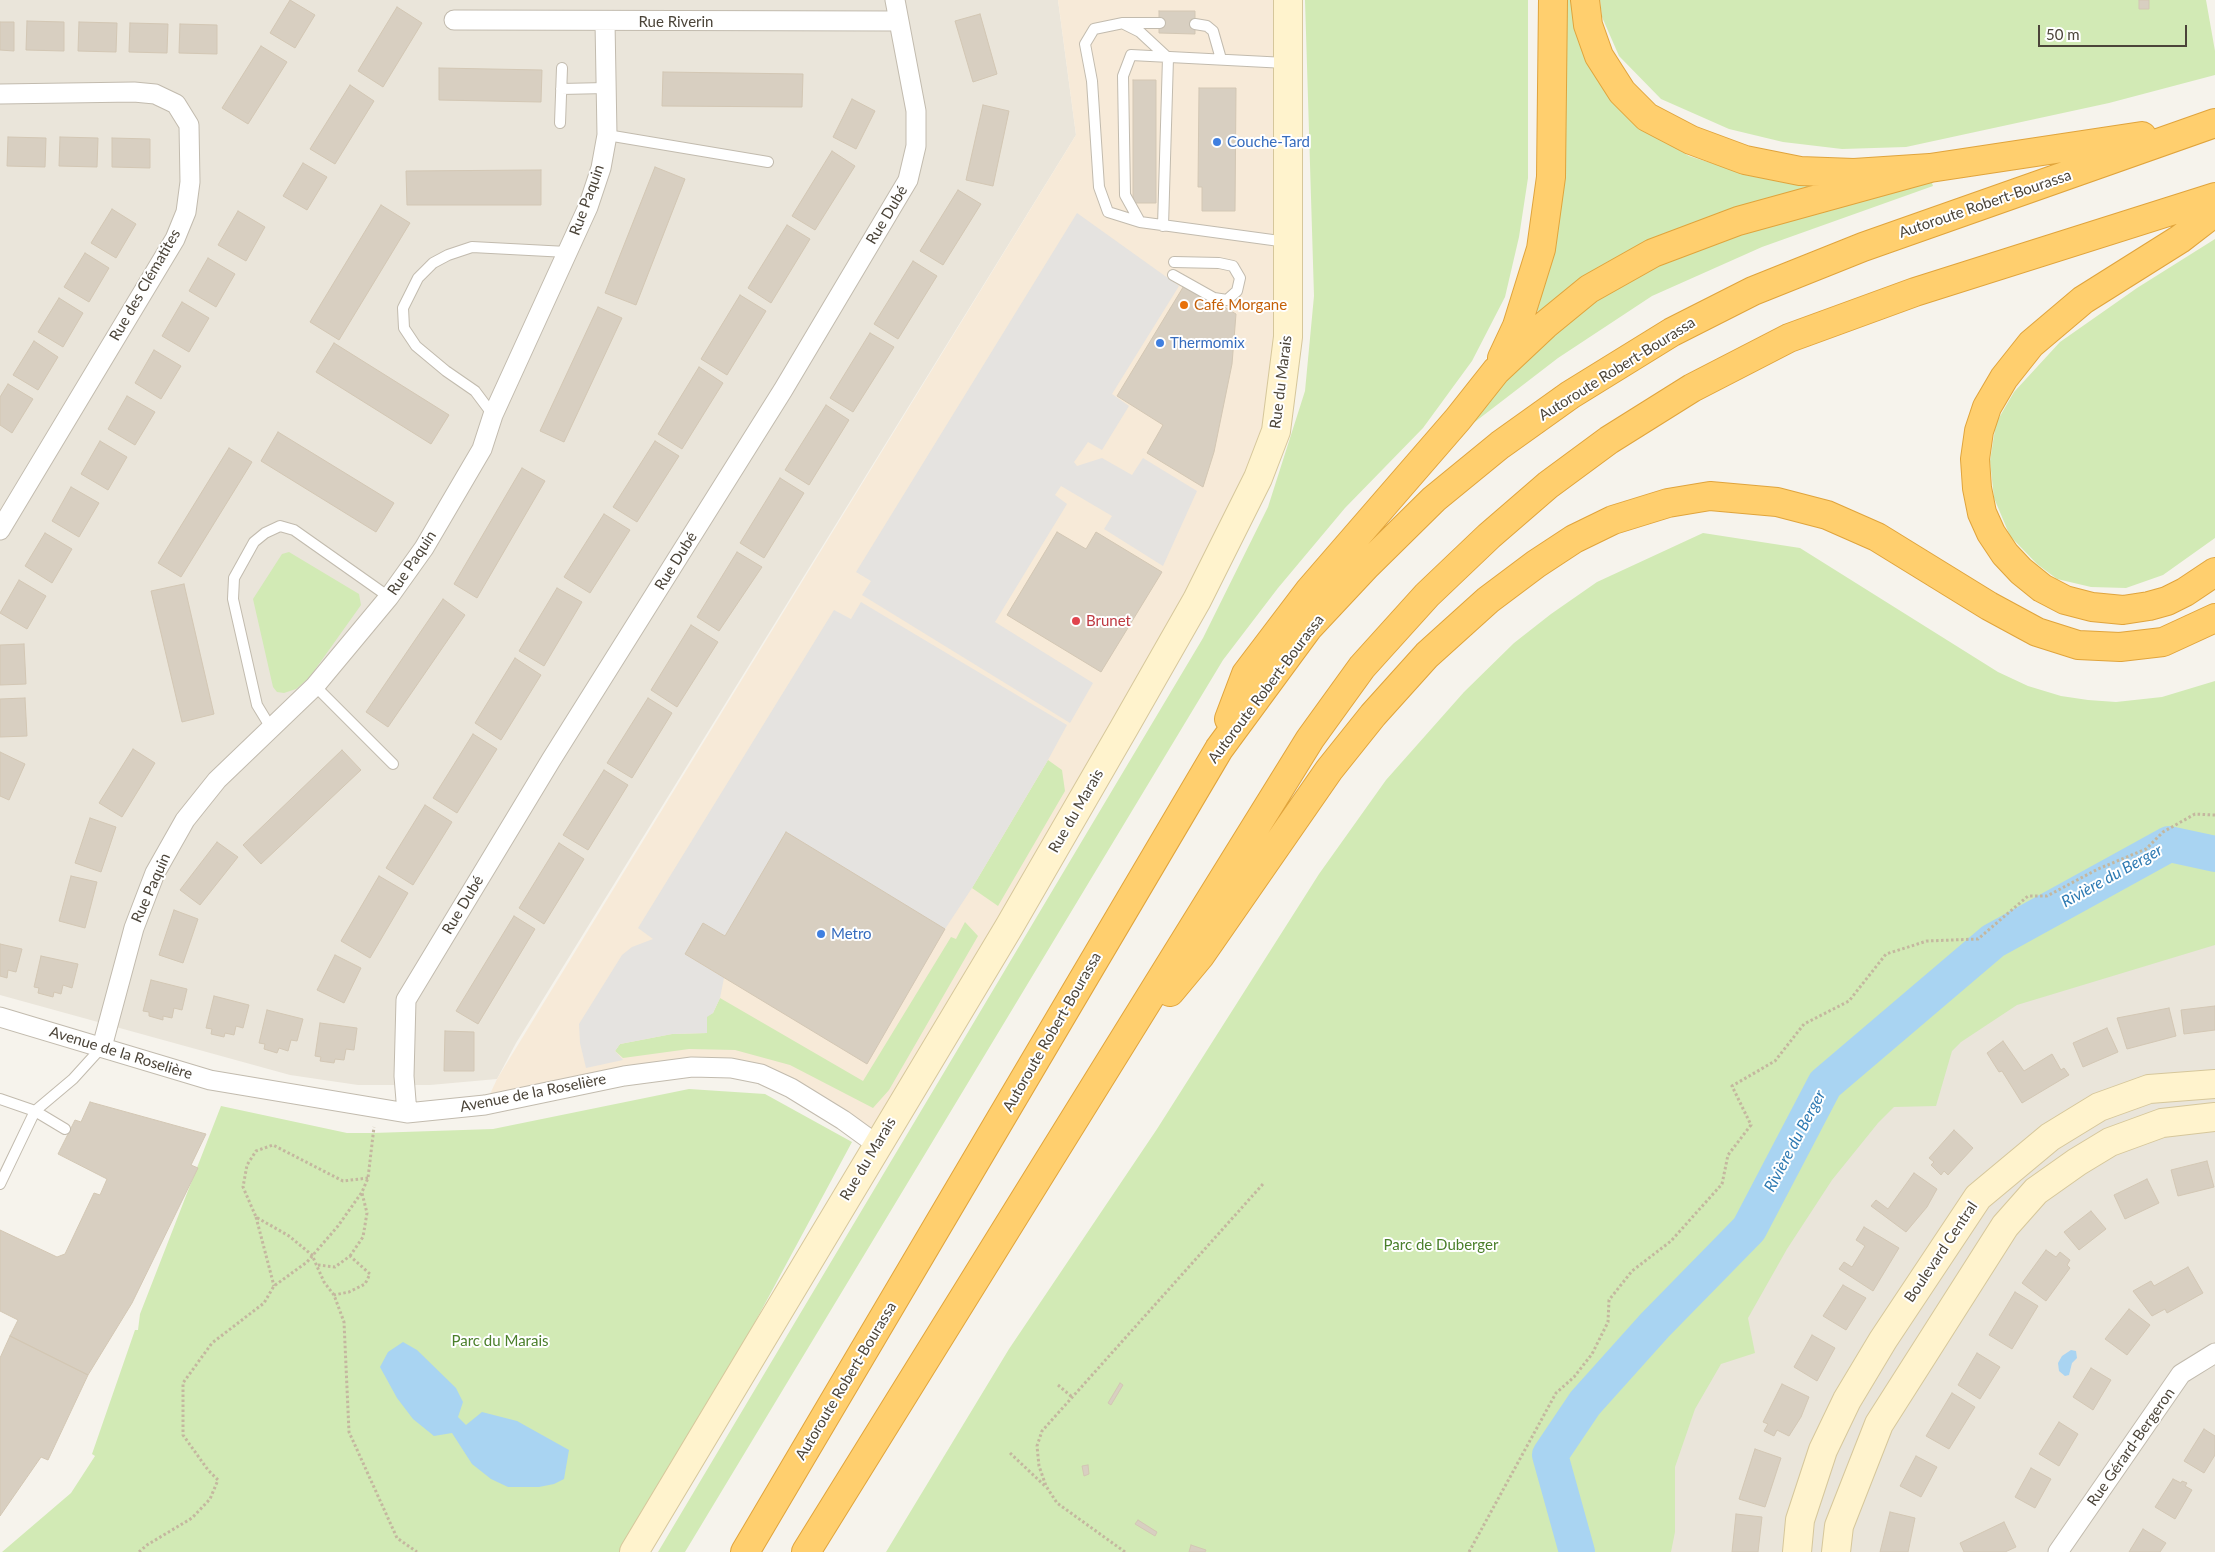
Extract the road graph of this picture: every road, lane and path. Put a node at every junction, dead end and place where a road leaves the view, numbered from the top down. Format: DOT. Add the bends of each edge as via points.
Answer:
graph roads {
  1 [pos="895,0"];
  2 [pos="1288,0"];
  3 [pos="1553,0"];
  4 [pos="1585,0"];
  5 [pos="454,20"];
  6 [pos="898,20"];
  7 [pos="605,22"];
  8 [pos="1123,23"];
  9 [pos="1160,23"];
  10 [pos="1195,24"];
  11 [pos="1168,58"];
  12 [pos="1221,59"];
  13 [pos="1287,63"];
  14 [pos="562,68"];
  15 [pos="606,88"];
  16 [pos="561,89"];
  17 [pos="0,94"];
  18 [pos="560,123"];
  19 [pos="2210,124"];
  20 [pos="607,135"];
  21 [pos="768,162"];
  22 [pos="1930,168"];
  23 [pos="2215,197"];
  24 [pos="2215,212"];
  25 [pos="1140,222"];
  26 [pos="1163,226"];
  27 [pos="1289,243"];
  28 [pos="567,252"];
  29 [pos="1174,262"];
  30 [pos="1173,274"];
  31 [pos="1496,372"];
  32 [pos="493,415"];
  33 [pos="0,530"];
  34 [pos="2215,572"];
  35 [pos="389,597"];
  36 [pos="2215,618"];
  37 [pos="315,686"];
  38 [pos="271,728"];
  39 [pos="1219,748"];
  40 [pos="392,764"];
  41 [pos="2215,815"];
  42 [pos="0,1017"];
  43 [pos="102,1047"];
  44 [pos="2215,1084"];
  45 [pos="1094,1087"];
  46 [pos="0,1099"];
  47 [pos="376,1108"];
  48 [pos="35,1111"];
  49 [pos="407,1113"];
  50 [pos="2215,1117"];
  51 [pos="65,1129"];
  52 [pos="876,1144"];
  53 [pos="368,1178"];
  54 [pos="0,1184"];
  55 [pos="1263,1184"];
  56 [pos="362,1192"];
  57 [pos="256,1218"];
  58 [pos="312,1256"];
  59 [pos="350,1256"];
  60 [pos="317,1265"];
  61 [pos="274,1286"];
  62 [pos="334,1296"];
  63 [pos="2215,1353"];
  64 [pos="1058,1385"];
  65 [pos="1072,1397"];
  66 [pos="1010,1454"];
  67 [pos="1046,1486"];
  68 [pos="137,1552"];
  69 [pos="417,1552"];
  70 [pos="634,1552"];
  71 [pos="745,1552"];
  72 [pos="806,1552"];
  73 [pos="1125,1552"];
  74 [pos="1469,1552"];
  75 [pos="1797,1552"];
  76 [pos="1836,1552"];
  77 [pos="2058,1552"];
  1 -- 6 [label="street, Rue Dubé"];
  2 -- 13 [label="street, Rue du Marais"];
  3 -- 31 [label="highway" via="1550,177 1541,249 1517,326"];
  4 -- 22 [label="highway" via="1588,25 1599,56 1622,92 1647,117 1690,140 1745,160 1800,171 1854,173"];
  5 -- 7 [label="street, Rue Riverin"];
  6 -- 7 [label="street, Rue Riverin"];
  6 -- 49 [label="street, Rue Dubé" via="916,111 916,146 908,180 783,390 556,751 406,1000 404,1057"];
  7 -- 15 [label="street, Rue Paquin"];
  8 -- 9 [label="lane"];
  8 -- 11 [label="lane" via="1140,32"];
  8 -- 25 [label="lane" via="1094,29 1085,44 1092,81 1099,187 1108,212"];
  10 -- 12 [label="lane" via="1213,31"];
  11 -- 12 [label="lane"];
  11 -- 25 [label="lane" via="1132,55 1123,76 1126,194"];
  11 -- 26 [label="lane"];
  12 -- 13 [label="lane"];
  13 -- 27 [label="street, Rue du Marais"];
  14 -- 16 [label="lane"];
  15 -- 16 [label="lane"];
  15 -- 20 [label="street, Rue Paquin"];
  16 -- 18 [label="lane"];
  17 -- 33 [label="street, Rue des Clématites" via="134,92 154,94 176,104 189,125 190,182 186,212 174,239"];
  19 -- 22 [label="highway"];
  19 -- 39 [label="highway, Autoroute Robert-Bourassa" via="1863,247 1753,291 1672,332 1570,395 1500,445 1434,500 1367,565 1308,628"];
  20 -- 21 [label="lane"];
  20 -- 28 [label="street, Rue Paquin" via="591,199"];
  22 -- 31 [label="highway" via="1738,221 1653,253 1589,289"];
  23 -- 45 [label="highway" via="1915,292 1789,338 1692,388 1609,440 1548,484 1427,595 1362,666 1310,739"];
  24 -- 34 [label="highway" via="2083,300 2031,344 2004,378 1987,407 1979,431 1975,460 1982,513 1991,533 2021,571 2042,588 2065,600 2123,610 2149,606 2185,592"];
  25 -- 26 [label="lane"];
  26 -- 27 [label="lane"];
  27 -- 52 [label="street, Rue du Marais" via="1288,338 1276,431 1258,478 1197,600 1129,720 1009,927"];
  28 -- 32 [label="street, Rue Paquin"];
  28 -- 32 [label="lane" via="472,247 448,255 433,263 418,278 403,308 404,328 416,346 475,391"];
  29 -- 30 [label="lane" via="1232,266 1240,278 1237,291 1227,300 1214,298"];
  31 -- 39 [label="highway" via="1271,639 1246,674"];
  32 -- 35 [label="street, Rue Paquin" via="482,449 424,548"];
  35 -- 37 [label="street, Rue Paquin"];
  35 -- 38 [label="lane" via="294,530 280,526 254,542 234,578 233,599 257,705"];
  36 -- 45 [label="highway" via="2163,642 2120,647 2078,645 2037,632 1877,537 1827,515 1777,502 1710,496 1668,503 1613,520 1574,539 1536,564 1488,600 1427,655 1329,770 1200,956"];
  37 -- 38 [label="street, Rue Paquin"];
  37 -- 40 [label="lane"];
  38 -- 43 [label="street, Rue Paquin" via="217,780 185,820 155,873 134,928"];
  39 -- 71 [label="highway, Autoroute Robert-Bourassa"];
  41 -- 74 [label="path" via="2195,814 2163,832 2146,849 2098,868 2046,896 2028,896 1978,939 1927,942 1886,954 1849,1001 1804,1024 1775,1061 1732,1086 1751,1125 1728,1155 1722,1184 1671,1241 1632,1271 1609,1300 1608,1322 1592,1354 1556,1393"];
  42 -- 43 [label="street, Avenue de la Roselière"];
  43 -- 47 [label="street, Avenue de la Roselière" via="210,1080"];
  43 -- 48 [label="lane" via="73,1079"];
  44 -- 75 [label="street, Boulevard Central" via="2149,1089 2099,1107 2050,1137 1978,1197 1847,1400 1823,1450 1800,1520"];
  45 -- 72 [label="highway"];
  46 -- 48 [label="lane"];
  47 -- 49 [label="street, Avenue de la Roselière"];
  47 -- 53 [label="path"];
  48 -- 51 [label="lane"];
  48 -- 54 [label="lane"];
  49 -- 52 [label="street, Avenue de la Roselière" via="485,1105 633,1075 692,1067 731,1068 761,1074 791,1088"];
  50 -- 76 [label="street" via="2162,1123 2110,1142 2036,1191 2005,1226 1879,1424 1839,1526"];
  52 -- 70 [label="street, Rue du Marais"];
  53 -- 56 [label="path"];
  53 -- 57 [label="path" via="343,1181 273,1145 256,1151 247,1165 243,1187"];
  55 -- 65 [label="path"];
  56 -- 58 [label="path"];
  56 -- 59 [label="path" via="367,1214 363,1237"];
  57 -- 58 [label="path" via="289,1236"];
  57 -- 61 [label="path"];
  58 -- 60 [label="path"];
  58 -- 61 [label="path"];
  59 -- 60 [label="path" via="335,1268"];
  59 -- 62 [label="path" via="370,1274 365,1284"];
  60 -- 62 [label="path"];
  61 -- 68 [label="path" via="264,1303 212,1343 183,1383 183,1435 218,1480 210,1500 192,1518"];
  62 -- 69 [label="path" via="344,1322 349,1432 398,1538"];
  63 -- 77 [label="street, Rue Gérard-Bergeron" via="2181,1374"];
  64 -- 65 [label="path"];
  65 -- 67 [label="path" via="1042,1431 1037,1446"];
  66 -- 67 [label="path"];
  67 -- 73 [label="path" via="1060,1507"];
}
